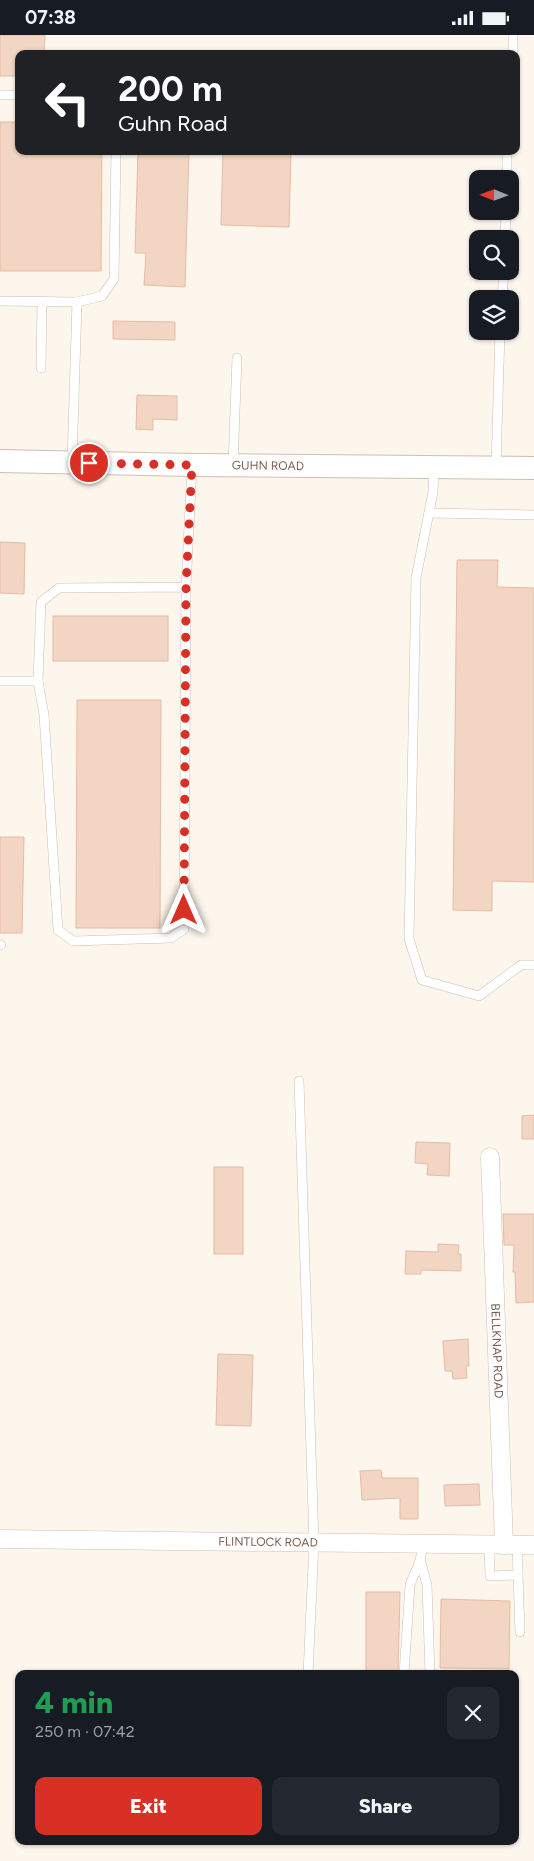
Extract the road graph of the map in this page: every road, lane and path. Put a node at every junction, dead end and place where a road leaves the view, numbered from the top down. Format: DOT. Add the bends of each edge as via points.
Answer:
graph roads {
  1 [pos="513,35"];
  2 [pos="513,50"];
  3 [pos="0,95"];
  4 [pos="15,95"];
  5 [pos="116,155"];
  6 [pos="507,155"];
  7 [pos="507,170"];
  8 [pos="0,301"];
  9 [pos="42,301"];
  10 [pos="76,302"];
  11 [pos="500,340"];
  12 [pos="237,358"];
  13 [pos="41,368"];
  14 [pos="0,461"];
  15 [pos="72,463"];
  16 [pos="192,465"];
  17 [pos="233,466"];
  18 [pos="434,467"];
  19 [pos="496,468"];
  20 [pos="534,468"];
  21 [pos="428,513"];
  22 [pos="534,515"];
  23 [pos="186,587"];
  24 [pos="0,681"];
  25 [pos="38,681"];
  26 [pos="534,965"];
  27 [pos="299,1081"];
  28 [pos="490,1157"];
  29 [pos="0,1539"];
  30 [pos="314,1543"];
  31 [pos="422,1544"];
  32 [pos="511,1545"];
  33 [pos="421,1563"];
  34 [pos="518,1575"];
  35 [pos="520,1632"];
  36 [pos="308,1670"];
  37 [pos="404,1670"];
  38 [pos="430,1670"];
  1 -- 2 [label="lane"];
  3 -- 4 [label="lane"];
  5 -- 10 [label="lane" via="114,279 102,296"];
  6 -- 7 [label="lane"];
  8 -- 9 [label="lane"];
  9 -- 10 [label="lane"];
  9 -- 13 [label="lane"];
  10 -- 15 [label="lane"];
  11 -- 19 [label="lane"];
  12 -- 17 [label="lane"];
  14 -- 15 [label="street, GUHN ROAD"];
  15 -- 16 [label="street, GUHN ROAD"];
  16 -- 17 [label="street, GUHN ROAD"];
  16 -- 23 [label="lane"];
  17 -- 18 [label="street, GUHN ROAD"];
  18 -- 19 [label="street, GUHN ROAD"];
  18 -- 21 [label="lane"];
  19 -- 20 [label="street, GUHN ROAD"];
  21 -- 22 [label="lane"];
  21 -- 26 [label="lane" via="416,577 409,939 422,980 479,996 522,965"];
  23 -- 25 [label="lane" via="59,588 41,602"];
  23 -- 25 [label="lane" via="184,929 171,938 73,941 58,930 44,715"];
  24 -- 25 [label="lane"];
  27 -- 30 [label="lane"];
  28 -- 32 [label="street, BELLKNAP ROAD"];
  29 -- 30 [label="street, FLINTLOCK ROAD"];
  30 -- 31 [label="street, FLINTLOCK ROAD"];
  30 -- 36 [label="lane"];
  31 -- 32 [label="street, FLINTLOCK ROAD"];
  31 -- 33 [label="lane"];
  32 -- 34 [label="lane"];
  32 -- 34 [label="lane" via="490,1575"];
  33 -- 37 [label="lane" via="410,1585"];
  33 -- 38 [label="lane" via="428,1591"];
  34 -- 35 [label="lane"];
}
